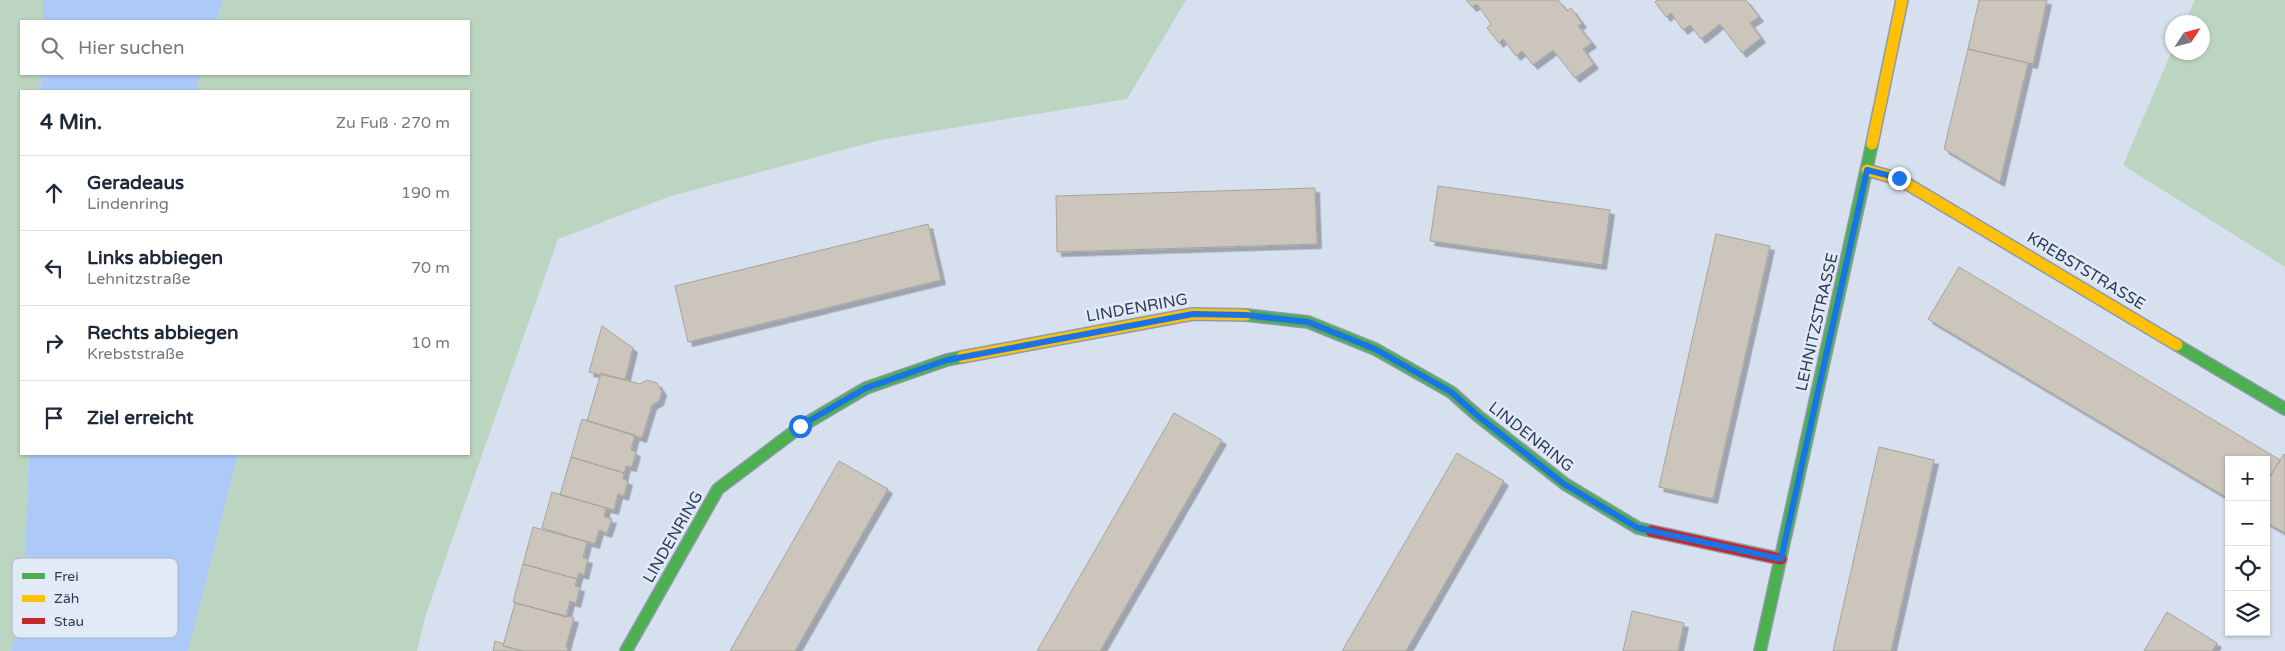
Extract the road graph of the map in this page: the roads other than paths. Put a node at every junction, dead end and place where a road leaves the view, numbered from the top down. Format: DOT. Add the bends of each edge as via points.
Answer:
graph roads {
  1 [pos="1902,0"];
  2 [pos="1867,170"];
  3 [pos="2285,409"];
  4 [pos="1781,559"];
  5 [pos="626,651"];
  6 [pos="1760,651"];
  1 -- 2 [label="street, LEHNITZSTRASSE"];
  2 -- 3 [label="street, KREBSTSTRASSE" via="1899,178"];
  2 -- 4 [label="street, LEHNITZSTRASSE"];
  4 -- 5 [label="street, LINDENRING" via="1638,528 1564,484 1451,392 1375,349 1308,322 1246,315 1193,314 947,360 866,388 800,426 718,489"];
  4 -- 6 [label="street, LEHNITZSTRASSE"];
}
